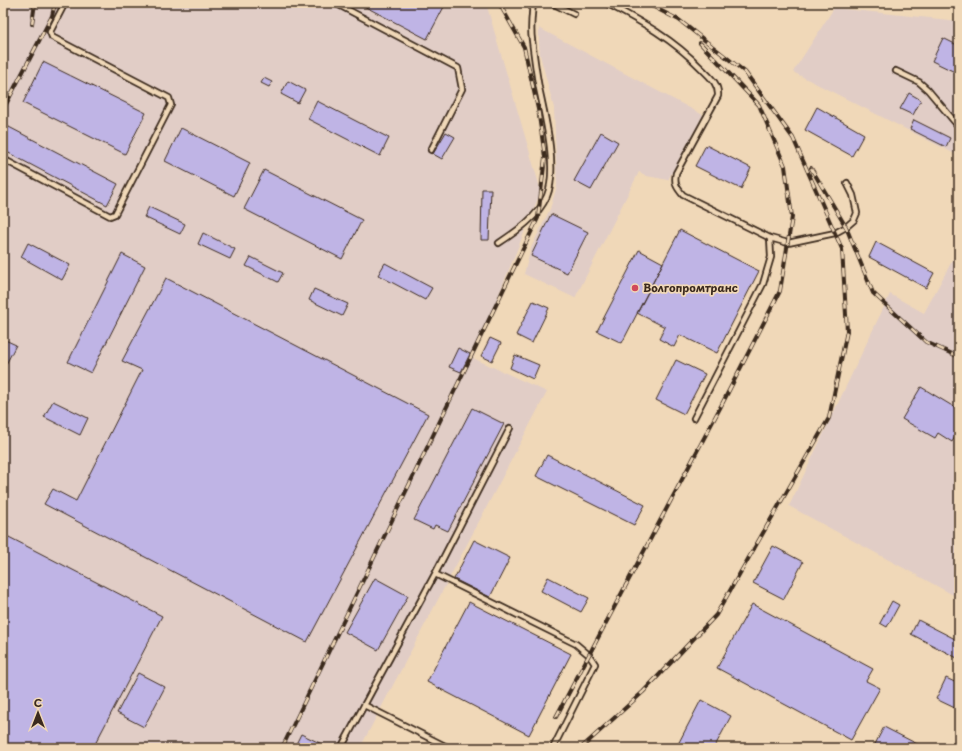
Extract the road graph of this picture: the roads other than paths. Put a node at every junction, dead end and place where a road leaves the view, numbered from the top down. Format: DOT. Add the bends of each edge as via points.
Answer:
graph roads {
  1 [pos="64,3"];
  2 [pos="335,3"];
  3 [pos="533,3"];
  4 [pos="552,3"];
  5 [pos="606,3"];
  6 [pos="574,14"];
  7 [pos="896,71"];
  8 [pos="959,127"];
  9 [pos="432,150"];
  10 [pos="3,159"];
  11 [pos="847,183"];
  12 [pos="770,238"];
  13 [pos="499,243"];
  14 [pos="694,418"];
  15 [pos="510,428"];
  16 [pos="435,574"];
  17 [pos="364,705"];
  18 [pos="341,748"];
  19 [pos="449,748"];
  20 [pos="553,748"];
  1 -- 10 [label="lane" via="50,32 52,37 169,98 171,105 115,214 110,216"];
  2 -- 9 [label="lane" via="458,68 462,89"];
  3 -- 13 [label="lane" via="532,38 548,132 550,187 534,215"];
  4 -- 6 [label="lane"];
  5 -- 12 [label="lane" via="644,22 673,42 715,82 719,89 718,96 676,173 675,182 678,189 684,195"];
  7 -- 8 [label="lane" via="919,82"];
  11 -- 12 [label="lane" via="857,213 846,227 835,233 788,243"];
  12 -- 14 [label="lane" via="771,257 763,284"];
  15 -- 16 [label="lane"];
  16 -- 17 [label="lane"];
  16 -- 20 [label="lane" via="576,644 589,655 595,664"];
  17 -- 18 [label="lane"];
  17 -- 19 [label="lane"];
}
